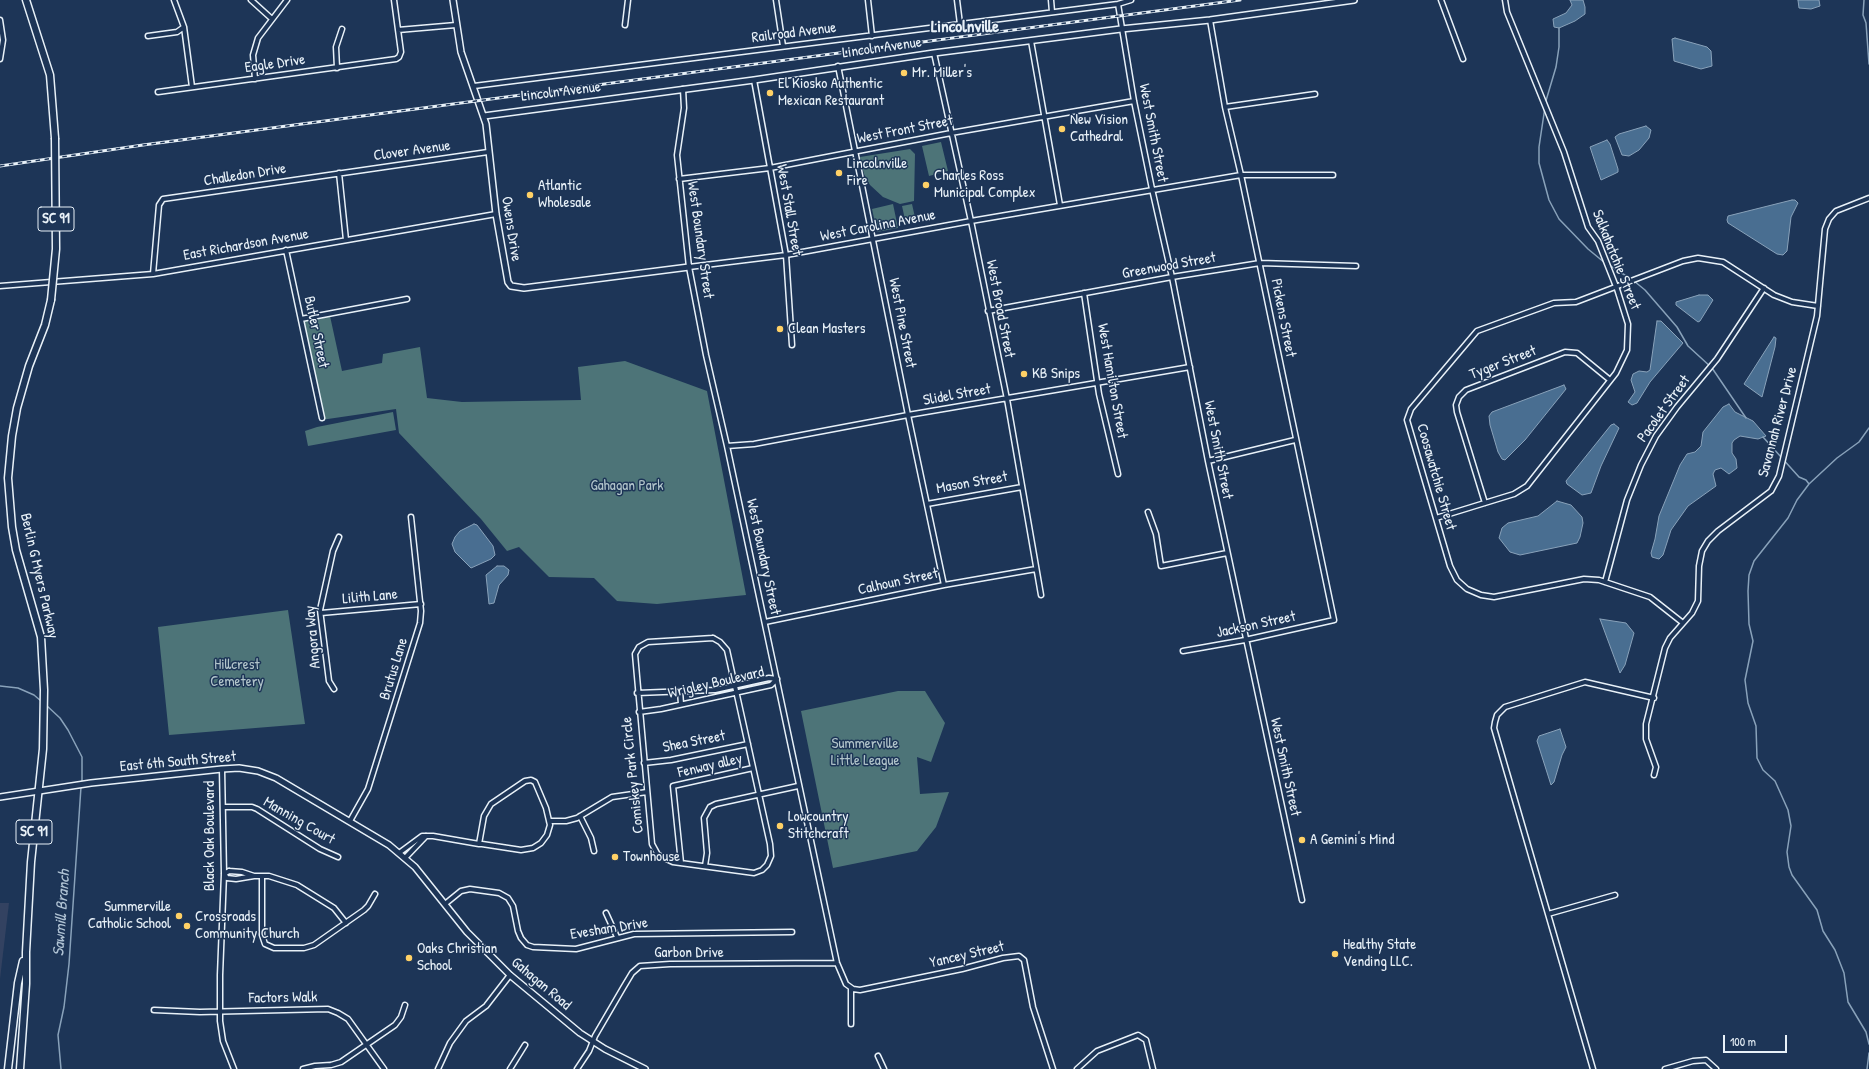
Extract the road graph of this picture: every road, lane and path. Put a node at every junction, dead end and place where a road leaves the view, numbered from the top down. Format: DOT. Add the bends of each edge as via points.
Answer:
graph roads {
  1 [pos="26,0"];
  2 [pos="174,0"];
  3 [pos="251,0"];
  4 [pos="287,0"];
  5 [pos="394,0"];
  6 [pos="453,0"];
  7 [pos="628,0"];
  8 [pos="776,0"];
  9 [pos="868,0"];
  10 [pos="958,0"];
  11 [pos="1051,0"];
  12 [pos="1132,0"];
  13 [pos="1354,0"];
  14 [pos="1441,0"];
  15 [pos="1505,0"];
  16 [pos="1118,4"];
  17 [pos="1052,12"];
  18 [pos="272,19"];
  19 [pos="0,20"];
  20 [pos="1210,20"];
  21 [pos="960,24"];
  22 [pos="456,25"];
  23 [pos="625,25"];
  24 [pos="184,27"];
  25 [pos="342,29"];
  26 [pos="1121,29"];
  27 [pos="398,30"];
  28 [pos="148,36"];
  29 [pos="872,36"];
  30 [pos="1031,41"];
  31 [pos="782,46"];
  32 [pos="1,47"];
  33 [pos="934,53"];
  34 [pos="0,59"];
  35 [pos="1463,59"];
  36 [pos="838,66"];
  37 [pos="337,68"];
  38 [pos="255,79"];
  39 [pos="754,80"];
  40 [pos="474,86"];
  41 [pos="192,87"];
  42 [pos="683,89"];
  43 [pos="158,92"];
  44 [pos="1315,94"];
  45 [pos="1134,101"];
  46 [pos="1225,107"];
  47 [pos="499,113"];
  48 [pos="484,116"];
  49 [pos="1045,117"];
  50 [pos="486,124"];
  51 [pos="951,133"];
  52 [pos="488,152"];
  53 [pos="856,152"];
  54 [pos="770,168"];
  55 [pos="339,173"];
  56 [pos="1241,175"];
  57 [pos="1333,175"];
  58 [pos="679,179"];
  59 [pos="1152,189"];
  60 [pos="1869,198"];
  61 [pos="1060,205"];
  62 [pos="496,214"];
  63 [pos="971,221"];
  64 [pos="873,239"];
  65 [pos="346,240"];
  66 [pos="286,250"];
  67 [pos="786,255"];
  68 [pos="1260,263"];
  69 [pos="1356,266"];
  70 [pos="689,267"];
  71 [pos="153,274"];
  72 [pos="1172,277"];
  73 [pos="0,286"];
  74 [pos="1616,287"];
  75 [pos="1764,288"];
  76 [pos="1084,293"];
  77 [pos="407,299"];
  78 [pos="1818,306"];
  79 [pos="988,311"];
  80 [pos="301,319"];
  81 [pos="792,346"];
  82 [pos="1190,367"];
  83 [pos="1610,380"];
  84 [pos="1097,383"];
  85 [pos="1007,399"];
  86 [pos="908,415"];
  87 [pos="322,418"];
  88 [pos="1295,440"];
  89 [pos="727,446"];
  90 [pos="1208,462"];
  91 [pos="1118,474"];
  92 [pos="1022,487"];
  93 [pos="1485,503"];
  94 [pos="927,504"];
  95 [pos="1148,512"];
  96 [pos="410,517"];
  97 [pos="1436,518"];
  98 [pos="339,537"];
  99 [pos="1227,553"];
  100 [pos="1036,569"];
  101 [pos="1605,582"];
  102 [pos="944,585"];
  103 [pos="1041,595"];
  104 [pos="421,604"];
  105 [pos="320,613"];
  106 [pos="1334,620"];
  107 [pos="765,622"];
  108 [pos="1683,623"];
  109 [pos="1245,640"];
  110 [pos="1182,651"];
  111 [pos="777,679"];
  112 [pos="735,686"];
  113 [pos="334,689"];
  114 [pos="680,691"];
  115 [pos="637,693"];
  116 [pos="736,693"];
  117 [pos="1654,698"];
  118 [pos="681,704"];
  119 [pos="639,712"];
  120 [pos="748,744"];
  121 [pos="644,763"];
  122 [pos="753,768"];
  123 [pos="222,769"];
  124 [pos="1654,775"];
  125 [pos="798,786"];
  126 [pos="37,792"];
  127 [pos="648,792"];
  128 [pos="758,795"];
  129 [pos="0,797"];
  130 [pos="223,807"];
  131 [pos="580,816"];
  132 [pos="349,820"];
  133 [pos="549,821"];
  134 [pos="426,836"];
  135 [pos="479,844"];
  136 [pos="594,851"];
  137 [pos="399,853"];
  138 [pos="338,857"];
  139 [pos="405,858"];
  140 [pos="681,863"];
  141 [pos="705,866"];
  142 [pos="224,874"];
  143 [pos="254,876"];
  144 [pos="262,876"];
  145 [pos="375,894"];
  146 [pos="1615,895"];
  147 [pos="1302,900"];
  148 [pos="445,904"];
  149 [pos="606,913"];
  150 [pos="1548,914"];
  151 [pos="346,923"];
  152 [pos="792,932"];
  153 [pos="617,937"];
  154 [pos="26,952"];
  155 [pos="837,963"];
  156 [pos="510,975"];
  157 [pos="851,988"];
  158 [pos="405,1005"];
  159 [pos="154,1010"];
  160 [pos="220,1012"];
  161 [pos="851,1024"];
  162 [pos="593,1041"];
  163 [pos="366,1044"];
  164 [pos="525,1045"];
  165 [pos="878,1056"];
  166 [pos="8,1069"];
  167 [pos="20,1069"];
  168 [pos="234,1069"];
  169 [pos="303,1069"];
  170 [pos="384,1069"];
  171 [pos="438,1069"];
  172 [pos="510,1069"];
  173 [pos="577,1069"];
  174 [pos="645,1069"];
  175 [pos="884,1069"];
  176 [pos="1053,1069"];
  177 [pos="1077,1069"];
  178 [pos="1153,1069"];
  179 [pos="1593,1069"];
  180 [pos="1665,1069"];
  181 [pos="1716,1069"];
  1 -- 126 [label="main road, Berlin G Myers Parkway / SC 91, bridge" via="50,75 55,138 56,249 51,300 17,408 8,478 10,515 15,542 41,637 44,690 42,749"];
  2 -- 24 [label="street"];
  3 -- 18 [label="street"];
  4 -- 18 [label="street"];
  5 -- 27 [label="street"];
  6 -- 22 [label="street, Owens Drive"];
  7 -- 23 [label="street"];
  8 -- 31 [label="street"];
  9 -- 29 [label="street"];
  10 -- 21 [label="street"];
  11 -- 17 [label="street"];
  12 -- 16 [label="street, Railroad Avenue"];
  13 -- 20 [label="street, Lincoln Avenue"];
  14 -- 35 [label="street"];
  15 -- 74 [label="street, Salkahatchie Street" via="1507,12 1564,152 1588,227 1598,241"];
  16 -- 17 [label="street, Railroad Avenue"];
  16 -- 26 [label="street, West Smith Street"];
  17 -- 21 [label="street, Railroad Avenue"];
  18 -- 38 [label="street" via="256,44 253,60"];
  19 -- 32 [label="street" via="3,40"];
  20 -- 26 [label="street, Lincoln Avenue"];
  20 -- 46 [label="street, Pickens Street"];
  21 -- 29 [label="street, Railroad Avenue"];
  22 -- 27 [label="street"];
  22 -- 40 [label="street, Owens Drive" via="461,52"];
  24 -- 28 [label="street" via="178,32"];
  24 -- 41 [label="street"];
  25 -- 37 [label="street" via="336,47"];
  26 -- 30 [label="street, Lincoln Avenue"];
  26 -- 45 [label="street, West Smith Street"];
  27 -- 37 [label="street, Eagle Drive" via="401,52 399,58"];
  29 -- 31 [label="street, Railroad Avenue"];
  30 -- 33 [label="street, Lincoln Avenue"];
  30 -- 49 [label="street"];
  31 -- 40 [label="street, Railroad Avenue"];
  32 -- 34 [label="street"];
  33 -- 36 [label="street, Lincoln Avenue"];
  33 -- 51 [label="street, West Broad Street"];
  36 -- 39 [label="street, Lincoln Avenue"];
  36 -- 53 [label="street, West Pine Street"];
  37 -- 38 [label="street, Eagle Drive"];
  38 -- 41 [label="street, Eagle Drive"];
  39 -- 42 [label="street, Lincoln Avenue"];
  39 -- 54 [label="street, West Stall Street"];
  40 -- 48 [label="street, Owens Drive"];
  41 -- 43 [label="street, Eagle Drive"];
  42 -- 47 [label="street, Lincoln Avenue"];
  42 -- 58 [label="street, West Boundary Street" via="684,108 677,155"];
  44 -- 46 [label="street"];
  45 -- 49 [label="street, West Front Street"];
  45 -- 59 [label="street, West Smith Street"];
  46 -- 56 [label="street, Pickens Street"];
  47 -- 48 [label="street, Lincoln Avenue"];
  47 -- 50 [label="street"];
  48 -- 50 [label="street, Owens Drive"];
  49 -- 51 [label="street, West Front Street"];
  49 -- 61 [label="street"];
  50 -- 52 [label="street, Owens Drive"];
  51 -- 53 [label="street, West Front Street"];
  51 -- 63 [label="street, West Broad Street"];
  52 -- 55 [label="street, Clover Avenue"];
  52 -- 62 [label="street, Owens Drive"];
  53 -- 54 [label="street, West Front Street"];
  53 -- 64 [label="street, West Pine Street"];
  54 -- 58 [label="street, West Front Street"];
  54 -- 67 [label="street, West Stall Street"];
  55 -- 65 [label="street"];
  55 -- 71 [label="street, Challedon Drive" via="163,199 159,205"];
  56 -- 57 [label="street, West Carolina Avenue"];
  56 -- 59 [label="street, West Carolina Avenue"];
  56 -- 68 [label="street, Pickens Street"];
  58 -- 70 [label="street, West Boundary Street"];
  59 -- 61 [label="street, West Carolina Avenue"];
  59 -- 72 [label="street, West Smith Street"];
  60 -- 78 [label="street, Savannah River Drive" via="1836,211 1829,220 1825,229"];
  61 -- 63 [label="street, West Carolina Avenue"];
  62 -- 65 [label="street, East Richardson Avenue"];
  62 -- 70 [label="street, Owens Drive" via="508,282 516,288"];
  63 -- 64 [label="street, West Carolina Avenue"];
  63 -- 79 [label="street, West Broad Street"];
  64 -- 67 [label="street, West Carolina Avenue"];
  64 -- 86 [label="street, West Pine Street"];
  65 -- 66 [label="street, East Richardson Avenue"];
  66 -- 71 [label="street, East Richardson Avenue"];
  66 -- 80 [label="street, Butler Street"];
  67 -- 70 [label="street, West Carolina Avenue"];
  67 -- 81 [label="street, West Stall Street"];
  68 -- 69 [label="street, Greenwood Street"];
  68 -- 72 [label="street, Greenwood Street"];
  68 -- 88 [label="street, Pickens Street"];
  70 -- 89 [label="street, West Boundary Street"];
  71 -- 73 [label="street, East Richardson Avenue"];
  72 -- 76 [label="street, Greenwood Street"];
  72 -- 82 [label="street, West Smith Street"];
  74 -- 75 [label="street, Coosawatchie Street" via="1698,258 1723,262"];
  74 -- 83 [label="street, Salkahatchie Street" via="1628,324 1627,350"];
  74 -- 97 [label="street, Coosawatchie Street" via="1576,302 1554,303 1477,331 1411,409 1407,420"];
  75 -- 78 [label="street, Coosawatchie Street" via="1792,302"];
  75 -- 101 [label="street, Pacolet Street" via="1717,359 1656,436 1627,500"];
  76 -- 79 [label="street, Greenwood Street"];
  76 -- 84 [label="street, West Hamilton Street"];
  77 -- 80 [label="street"];
  78 -- 108 [label="street, Savannah River Drive" via="1779,476 1771,490 1718,531 1705,546 1699,566 1698,601"];
  79 -- 85 [label="street, West Broad Street"];
  80 -- 87 [label="street, Butler Street"];
  82 -- 84 [label="street, Slidel Street"];
  82 -- 90 [label="street, West Smith Street"];
  83 -- 93 [label="street, Salkahatchie Street" via="1526,486 1514,494"];
  83 -- 93 [label="street, Tyger Street" via="1577,353 1565,352 1466,390 1456,405 1457,412"];
  84 -- 85 [label="street, Slidel Street"];
  84 -- 91 [label="street, West Hamilton Street"];
  85 -- 86 [label="street, Slidel Street"];
  85 -- 92 [label="street, West Broad Street"];
  86 -- 89 [label="street, Slidel Street" via="754,444"];
  86 -- 94 [label="street, West Pine Street"];
  88 -- 90 [label="street"];
  88 -- 106 [label="street, Pickens Street"];
  89 -- 107 [label="street, West Boundary Street"];
  90 -- 99 [label="street, West Smith Street"];
  92 -- 94 [label="street, Mason Street"];
  92 -- 100 [label="street, West Broad Street"];
  93 -- 97 [label="street, Salkahatchie Street"];
  94 -- 102 [label="street, West Pine Street"];
  95 -- 99 [label="street" via="1156,534 1161,566"];
  96 -- 104 [label="street, Brutus Lane"];
  97 -- 101 [label="street, Coosawatchie Street" via="1450,566 1457,580 1467,589 1481,595 1507,596 1584,579"];
  98 -- 105 [label="street, Angora Way" via="333,551"];
  99 -- 109 [label="street, West Smith Street"];
  100 -- 102 [label="street, Calhoun Street"];
  100 -- 103 [label="street, West Broad Street"];
  101 -- 108 [label="street, Coosawatchie Street" via="1650,597"];
  102 -- 107 [label="street, Calhoun Street"];
  104 -- 105 [label="street, Lilith Lane"];
  104 -- 132 [label="street, Brutus Lane" via="420,623 381,752 368,789"];
  105 -- 113 [label="street, Angora Way" via="329,681"];
  106 -- 109 [label="street, Jackson Street"];
  107 -- 111 [label="street, West Boundary Street"];
  108 -- 117 [label="street, Savannah River Drive" via="1670,638 1666,648"];
  109 -- 110 [label="street, Jackson Street"];
  109 -- 147 [label="street, West Smith Street"];
  111 -- 112 [label="street, Wrigley Boulevard" via="769,678"];
  111 -- 116 [label="street, Wrigley Boulevard" via="771,685"];
  111 -- 125 [label="street, West Boundary Street"];
  112 -- 114 [label="street, Wrigley Boulevard" via="716,690"];
  112 -- 115 [label="street, Comiskey Park Circle" via="727,650 713,638 654,641 643,644 635,654"];
  112 -- 116 [label="street, Comiskey Park Circle"];
  114 -- 115 [label="street, Wrigley Boulevard"];
  114 -- 118 [label="street"];
  115 -- 119 [label="street, Comiskey Park Circle"];
  116 -- 118 [label="street, Wrigley Boulevard"];
  116 -- 120 [label="street, Comiskey Park Circle"];
  117 -- 124 [label="street, Savannah River Drive" via="1646,724 1646,739 1656,767"];
  117 -- 150 [label="street" via="1585,682 1505,707 1497,715 1494,728"];
  118 -- 119 [label="street, Wrigley Boulevard"];
  119 -- 121 [label="street, Comiskey Park Circle"];
  120 -- 121 [label="street, Shea Street"];
  120 -- 122 [label="street, Comiskey Park Circle"];
  121 -- 127 [label="street, Comiskey Park Circle"];
  122 -- 128 [label="street, Comiskey Park Circle"];
  122 -- 140 [label="street, Fenway alley" via="673,786"];
  123 -- 126 [label="street, East 6th South Street" via="72,785"];
  123 -- 130 [label="street, Black Oak Boulevard"];
  123 -- 132 [label="street, East 6th South Street" via="240,768 276,778"];
  125 -- 128 [label="street"];
  125 -- 155 [label="street, West Boundary Street"];
  126 -- 129 [label="street, East 6th South Street"];
  126 -- 154 [label="main road, Berlin G Myers Parkway / SC 91"];
  127 -- 131 [label="street" via="612,797"];
  127 -- 140 [label="street, Comiskey Park Circle" via="652,844 662,859"];
  128 -- 141 [label="street" via="716,804 708,810 704,818 707,853"];
  128 -- 141 [label="street, Comiskey Park Circle" via="770,844 771,856 767,865 754,873"];
  130 -- 138 [label="street, Manning Court" via="257,809 320,849"];
  130 -- 142 [label="street, Black Oak Boulevard"];
  131 -- 133 [label="street" via="566,821"];
  131 -- 136 [label="street" via="591,838"];
  132 -- 137 [label="street, Gahagan Road"];
  133 -- 135 [label="street" via="547,835 533,848 521,850"];
  133 -- 135 [label="street" via="535,782 525,781 486,809"];
  134 -- 135 [label="street"];
  134 -- 137 [label="street" via="412,842"];
  134 -- 139 [label="street"];
  137 -- 139 [label="street, Gahagan Road"];
  139 -- 148 [label="street, Gahagan Road"];
  140 -- 141 [label="street, Comiskey Park Circle"];
  142 -- 143 [label="street" via="242,872"];
  142 -- 143 [label="street" via="232,879"];
  142 -- 160 [label="street, Black Oak Boulevard"];
  143 -- 144 [label="street"];
  144 -- 151 [label="street" via="283,879 318,896 334,908"];
  144 -- 151 [label="street" via="262,935 269,947 309,946"];
  145 -- 151 [label="street" via="368,906"];
  146 -- 150 [label="street"];
  148 -- 153 [label="street, Evesham Drive" via="462,891 470,889 499,893 508,898 513,906 521,938 533,947 576,949"];
  148 -- 156 [label="street, Gahagan Road" via="467,932"];
  149 -- 153 [label="street"];
  150 -- 179 [label="street"];
  152 -- 153 [label="street, Evesham Drive" via="646,934"];
  154 -- 166 [label="main road, Berlin G Myers Parkway / SC 91" via="18,983"];
  154 -- 167 [label="main road, Berlin G Myers Parkway / SC 91"];
  155 -- 157 [label="street, West Boundary Street" via="843,980"];
  155 -- 162 [label="street, Garbon Drive" via="640,966 629,978"];
  156 -- 162 [label="street, Gahagan Road"];
  156 -- 171 [label="street" via="486,1006 466,1021 450,1043"];
  157 -- 161 [label="street"];
  157 -- 176 [label="street, Yancey Street" via="869,989 1019,956 1024,960 1033,1007"];
  158 -- 163 [label="street" via="395,1025"];
  159 -- 160 [label="street, Factors Walk"];
  160 -- 163 [label="street, Factors Walk" via="328,1009 348,1019"];
  160 -- 168 [label="street, Black Oak Boulevard" via="221,1035"];
  162 -- 173 [label="street, Garbon Drive" via="590,1051"];
  162 -- 174 [label="street, Gahagan Road" via="612,1054"];
  163 -- 169 [label="street" via="336,1064"];
  163 -- 170 [label="street, Factors Walk"];
  164 -- 172 [label="street"];
  165 -- 175 [label="street"];
  177 -- 178 [label="street" via="1097,1051 1138,1035 1146,1040"];
  180 -- 181 [label="street" via="1706,1060"];
}
